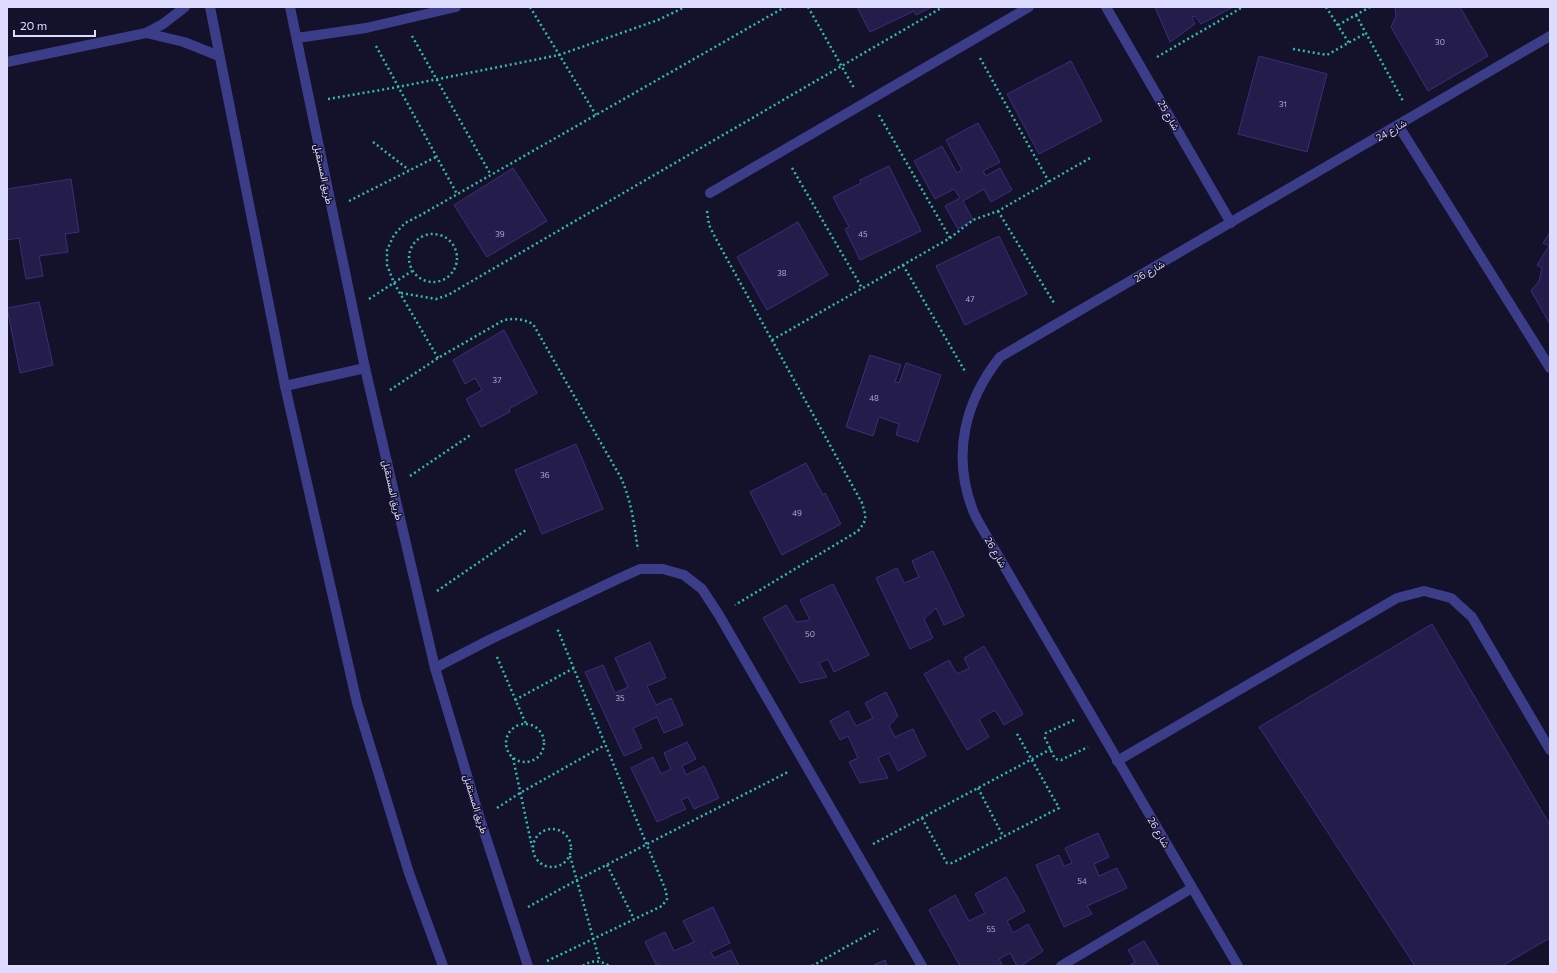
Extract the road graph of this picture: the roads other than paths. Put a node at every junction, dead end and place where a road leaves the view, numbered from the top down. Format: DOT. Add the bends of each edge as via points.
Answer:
graph roads {
  1 [pos="185,7"];
  2 [pos="210,7"];
  3 [pos="290,7"];
  4 [pos="456,7"];
  5 [pos="1029,7"];
  6 [pos="1106,7"];
  7 [pos="146,33"];
  8 [pos="1550,36"];
  9 [pos="296,38"];
  10 [pos="219,56"];
  11 [pos="7,62"];
  12 [pos="1398,125"];
  13 [pos="710,193"];
  14 [pos="1231,223"];
  15 [pos="365,368"];
  16 [pos="1550,368"];
  17 [pos="285,386"];
  18 [pos="435,668"];
  19 [pos="1550,750"];
  20 [pos="1117,761"];
  21 [pos="1192,888"];
  22 [pos="443,966"];
  23 [pos="528,966"];
  24 [pos="922,966"];
  25 [pos="1061,966"];
  26 [pos="1238,966"];
  1 -- 7 [label="street"];
  2 -- 10 [label="street"];
  3 -- 9 [label="street, طريق المستقبل"];
  4 -- 9 [label="street" via="366,28"];
  5 -- 13 [label="street"];
  6 -- 14 [label="street, شارع 25"];
  7 -- 10 [label="street" via="184,42"];
  7 -- 11 [label="street"];
  8 -- 12 [label="street, شارع 24"];
  9 -- 15 [label="street, طريق المستقبل"];
  10 -- 17 [label="street"];
  12 -- 14 [label="street, شارع 24"];
  12 -- 16 [label="street"];
  14 -- 20 [label="street, شارع 26" via="1000,357 977,391 966,419 962,449 964,479 972,508"];
  15 -- 17 [label="street"];
  15 -- 18 [label="street, طريق المستقبل"];
  17 -- 22 [label="street" via="357,703 409,873"];
  18 -- 23 [label="street, طريق المستقبل" via="480,819"];
  18 -- 24 [label="street" via="640,570 663,569 684,575 702,589 719,615"];
  19 -- 20 [label="street" via="1472,617 1451,598 1424,591 1397,598"];
  20 -- 21 [label="street, شارع 26"];
  21 -- 25 [label="street"];
  21 -- 26 [label="street, شارع 26"];
}
